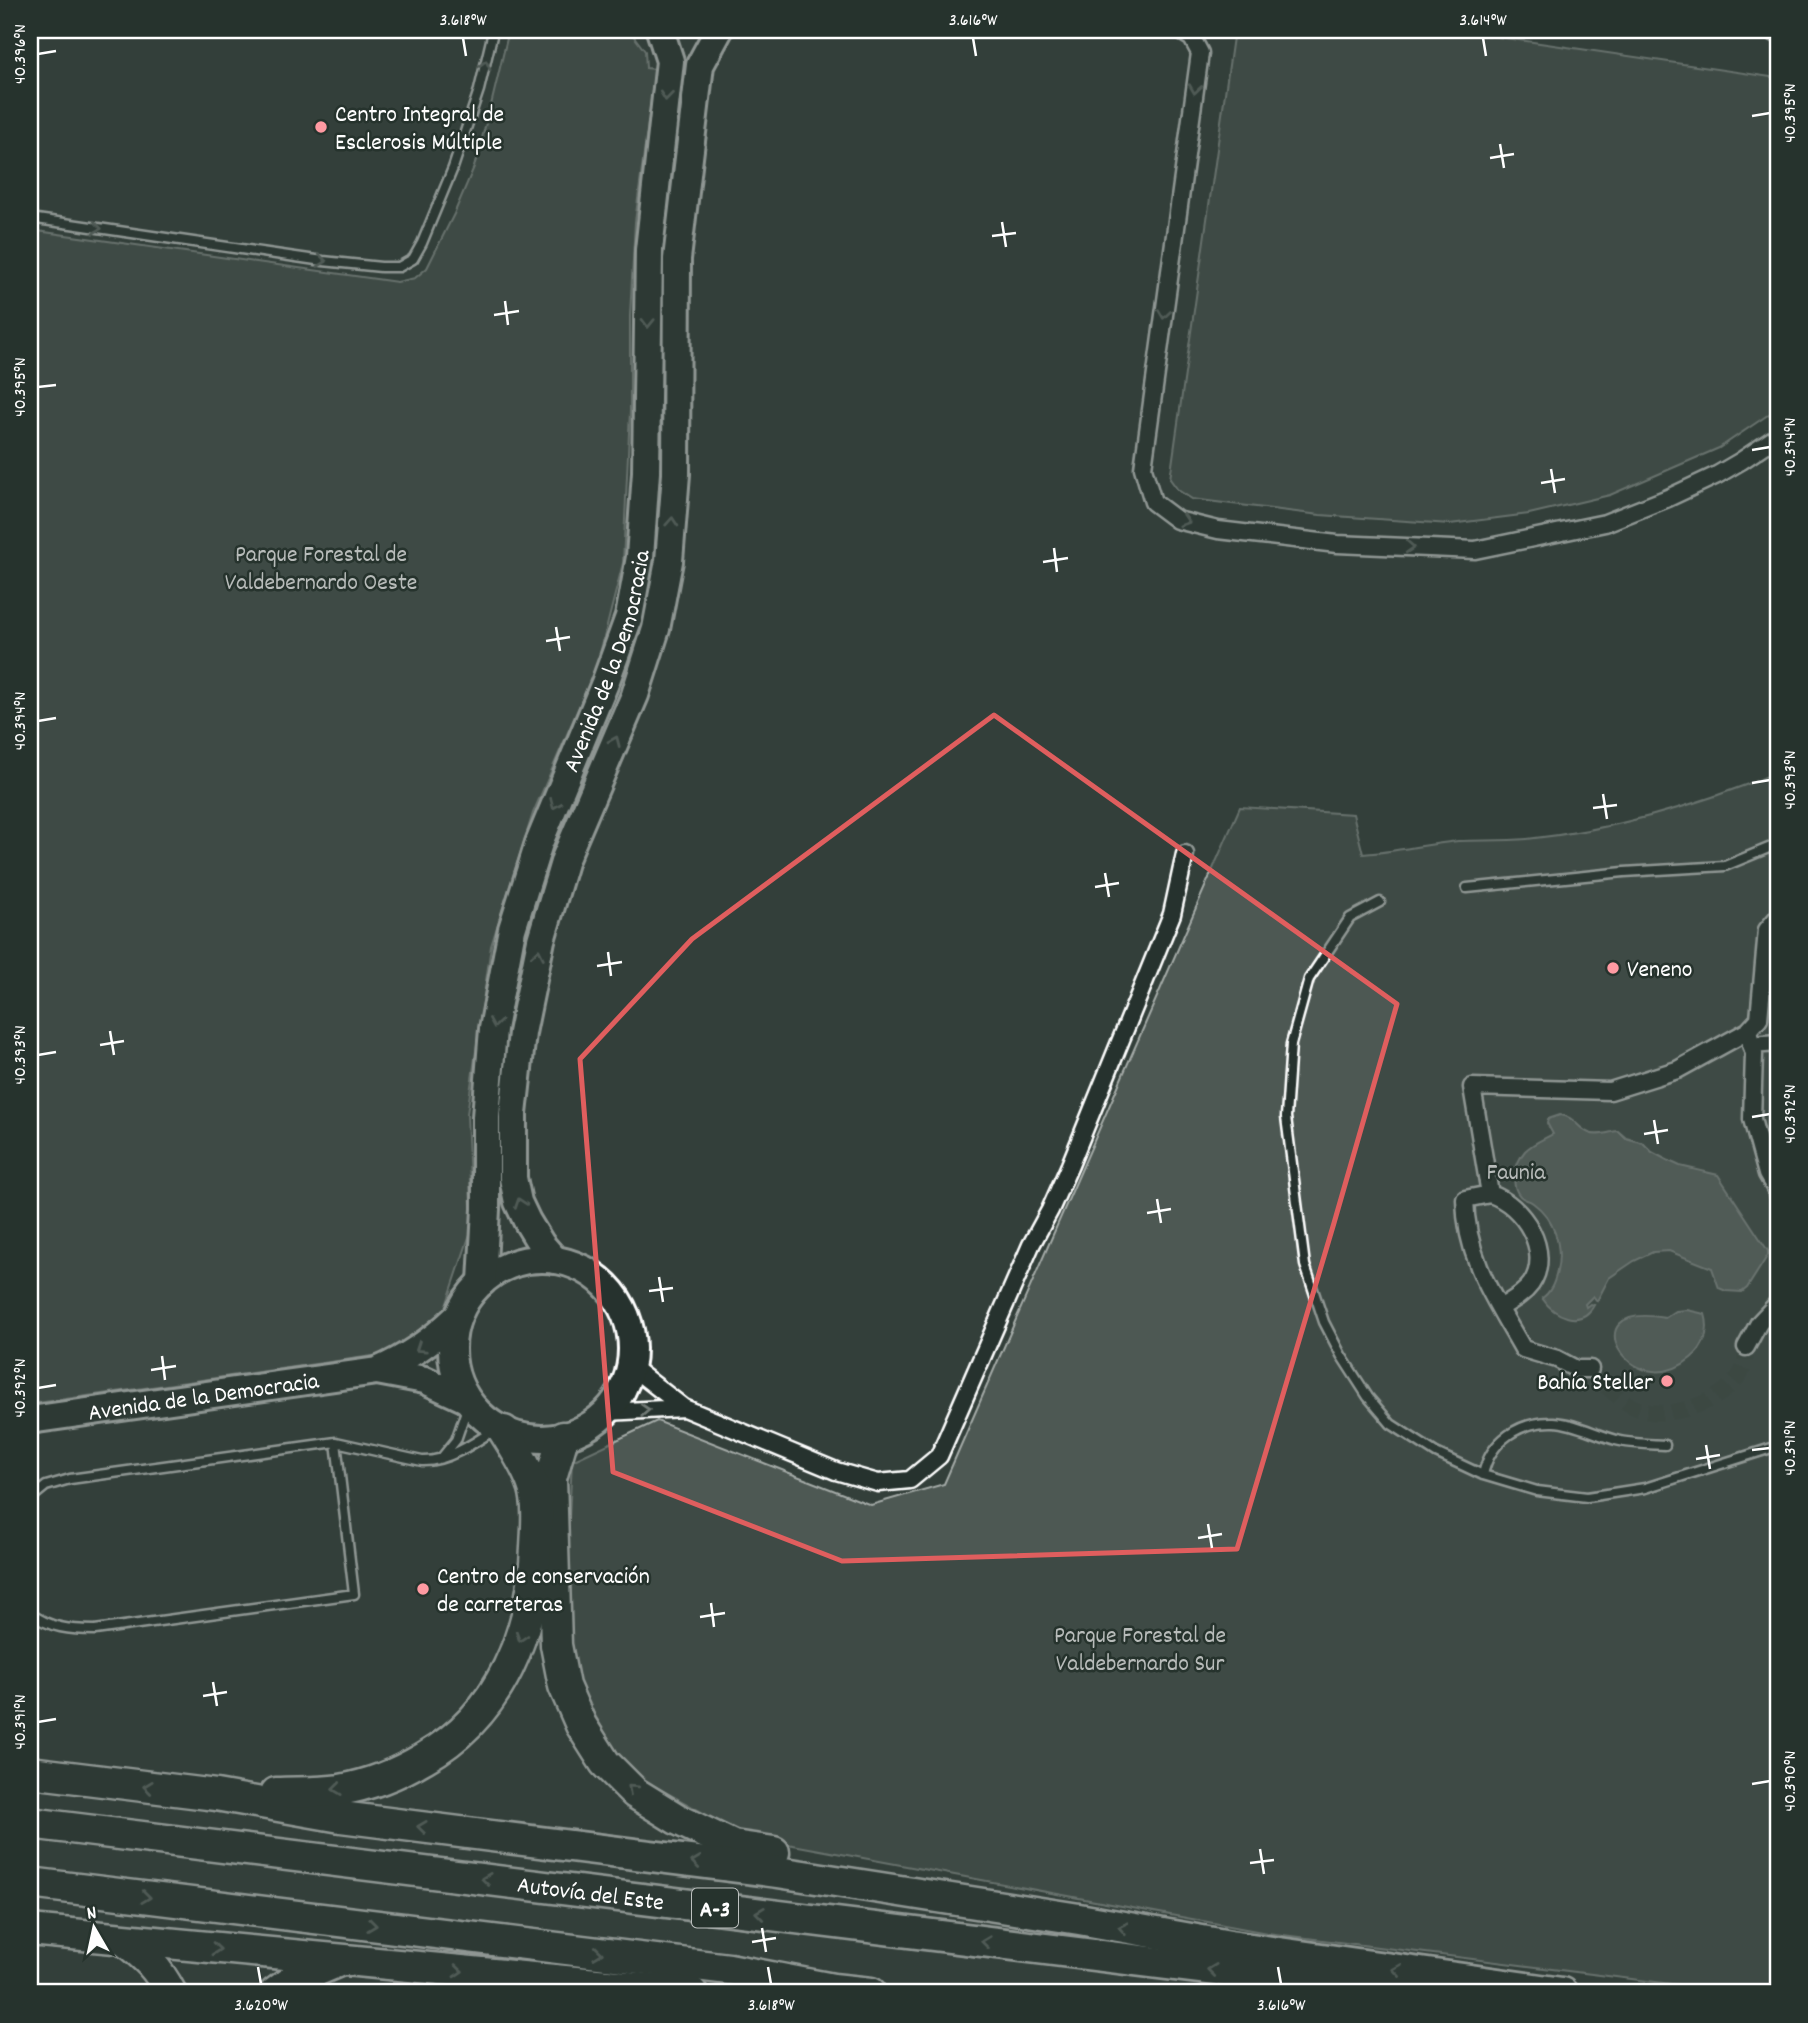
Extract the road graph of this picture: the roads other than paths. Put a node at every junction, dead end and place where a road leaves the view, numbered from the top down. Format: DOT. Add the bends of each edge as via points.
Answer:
graph roads {
  1 [pos="660,30"];
  2 [pos="719,30"];
  3 [pos="1179,30"];
  4 [pos="492,36"];
  5 [pos="30,218"];
  6 [pos="1778,436"];
  7 [pos="1778,842"];
  8 [pos="1185,854"];
  9 [pos="1467,888"];
  10 [pos="1380,902"];
  11 [pos="1778,917"];
  12 [pos="1749,1038"];
  13 [pos="1778,1043"];
  14 [pos="1778,1193"];
  15 [pos="1490,1194"];
  16 [pos="555,1260"];
  17 [pos="482,1282"];
  18 [pos="1778,1303"];
  19 [pos="1500,1308"];
  20 [pos="457,1317"];
  21 [pos="1746,1347"];
  22 [pos="630,1366"];
  23 [pos="1590,1369"];
  24 [pos="377,1371"];
  25 [pos="467,1401"];
  26 [pos="684,1408"];
  27 [pos="606,1412"];
  28 [pos="30,1420"];
  29 [pos="501,1430"];
  30 [pos="563,1437"];
  31 [pos="336,1442"];
  32 [pos="1665,1445"];
  33 [pos="1778,1446"];
  34 [pos="442,1457"];
  35 [pos="1483,1475"];
  36 [pos="30,1499"];
  37 [pos="30,1613"];
  38 [pos="30,1772"];
  39 [pos="216,1795"];
  40 [pos="30,1823"];
  41 [pos="30,1883"];
  42 [pos="1079,1919"];
  43 [pos="30,1930"];
  44 [pos="124,1940"];
  45 [pos="341,1960"];
  46 [pos="833,1989"];
  47 [pos="171,1993"];
  48 [pos="275,1993"];
  49 [pos="692,1993"];
  50 [pos="764,1993"];
  51 [pos="871,1993"];
  52 [pos="1401,1993"];
  53 [pos="1562,1993"];
  1 -- 17 [label="main road, Avenida de la Democracia, one-way" via="670,61 649,250 646,472 640,557 629,617 539,843 512,929 493,1029"];
  16 -- 2 [label="main road, Avenida de la Democracia, one-way" via="527,1222 513,1178 513,1114 522,1033 541,940 565,859 635,695 656,629 669,561 676,474 677,259 700,65"];
  3 -- 6 [label="street, one-way" via="1192,38 1200,54 1143,468 1153,502 1177,520 1218,530 1337,544 1475,550 1605,523 1717,475"];
  5 -- 4 [label="lane, one-way" via="323,261 399,267 413,260 453,168"];
  7 -- 9 [label="lane" via="1725,866"];
  8 -- 26 [label="street" via="1172,914 1070,1165 939,1456 910,1480 878,1483 836,1471"];
  10 -- 35 [label="lane" via="1350,918 1309,979 1291,1044 1286,1117 1305,1265 1324,1322 1341,1355 1391,1424 1436,1453"];
  11 -- 12 [label="street" via="1767,930 1759,1019"];
  12 -- 13 [label="street"];
  12 -- 14 [label="street" via="1754,1055 1752,1119 1767,1174"];
  12 -- 15 [label="street" via="1677,1070 1610,1091 1472,1087"];
  15 -- 19 [label="street" via="1465,1199 1466,1223 1474,1257"];
  15 -- 19 [label="street" via="1520,1216 1537,1242 1539,1255 1532,1282"];
  16 -- 17 [label="main road" via="517,1263"];
  16 -- 22 [label="main road" via="589,1273 616,1297 630,1330"];
  17 -- 20 [label="main road"];
  18 -- 21 [label="street" via="1759,1323"];
  19 -- 23 [label="street" via="1523,1349"];
  20 -- 24 [label="main road, Avenida de la Democracia, one-way" via="413,1353"];
  20 -- 25 [label="main road" via="452,1359"];
  22 -- 26 [label="street"];
  22 -- 27 [label="main road" via="622,1391"];
  24 -- 25 [label="main road, Avenida de la Democracia" via="425,1380"];
  24 -- 28 [label="main road, Avenida de la Democracia"];
  25 -- 29 [label="main road"];
  25 -- 34 [label="lane" via="456,1440"];
  27 -- 26 [label="street, one-way"];
  27 -- 30 [label="main road"];
  29 -- 30 [label="main road" via="541,1439"];
  29 -- 34 [label="lane"];
  29 -- 39 [label="highway, one-way" via="534,1489 535,1570 529,1614 515,1655 490,1698 466,1727 426,1758 388,1776 339,1790"];
  42 -- 30 [label="highway, one-way" via="939,1880 733,1846 635,1793 605,1763 581,1726 564,1686 556,1645 551,1478"];
  31 -- 34 [label="lane" via="422,1461"];
  31 -- 36 [label="lane" via="70,1479 46,1486"];
  31 -- 37 [label="lane" via="354,1594 95,1630 63,1628"];
  32 -- 35 [label="lane" via="1619,1441 1556,1422 1536,1424 1517,1429 1498,1442"];
  33 -- 35 [label="lane" via="1645,1488 1587,1497 1538,1491"];
  39 -- 38 [label="highway, one-way"];
  42 -- 39 [label="highway, one-way" via="778,1872 341,1817"];
  52 -- 40 [label="highway, Autovía del Este / A-3, one-way"];
  41 -- 46 [label="highway, one-way" via="729,1969"];
  53 -- 42 [label="highway, one-way" via="1217,1944"];
  43 -- 44 [label="highway"];
  44 -- 45 [label="highway, one-way"];
  44 -- 47 [label="highway" via="145,1956"];
  45 -- 48 [label="highway"];
  45 -- 49 [label="highway, one-way"];
  46 -- 50 [label="highway"];
  46 -- 51 [label="highway"];
}
